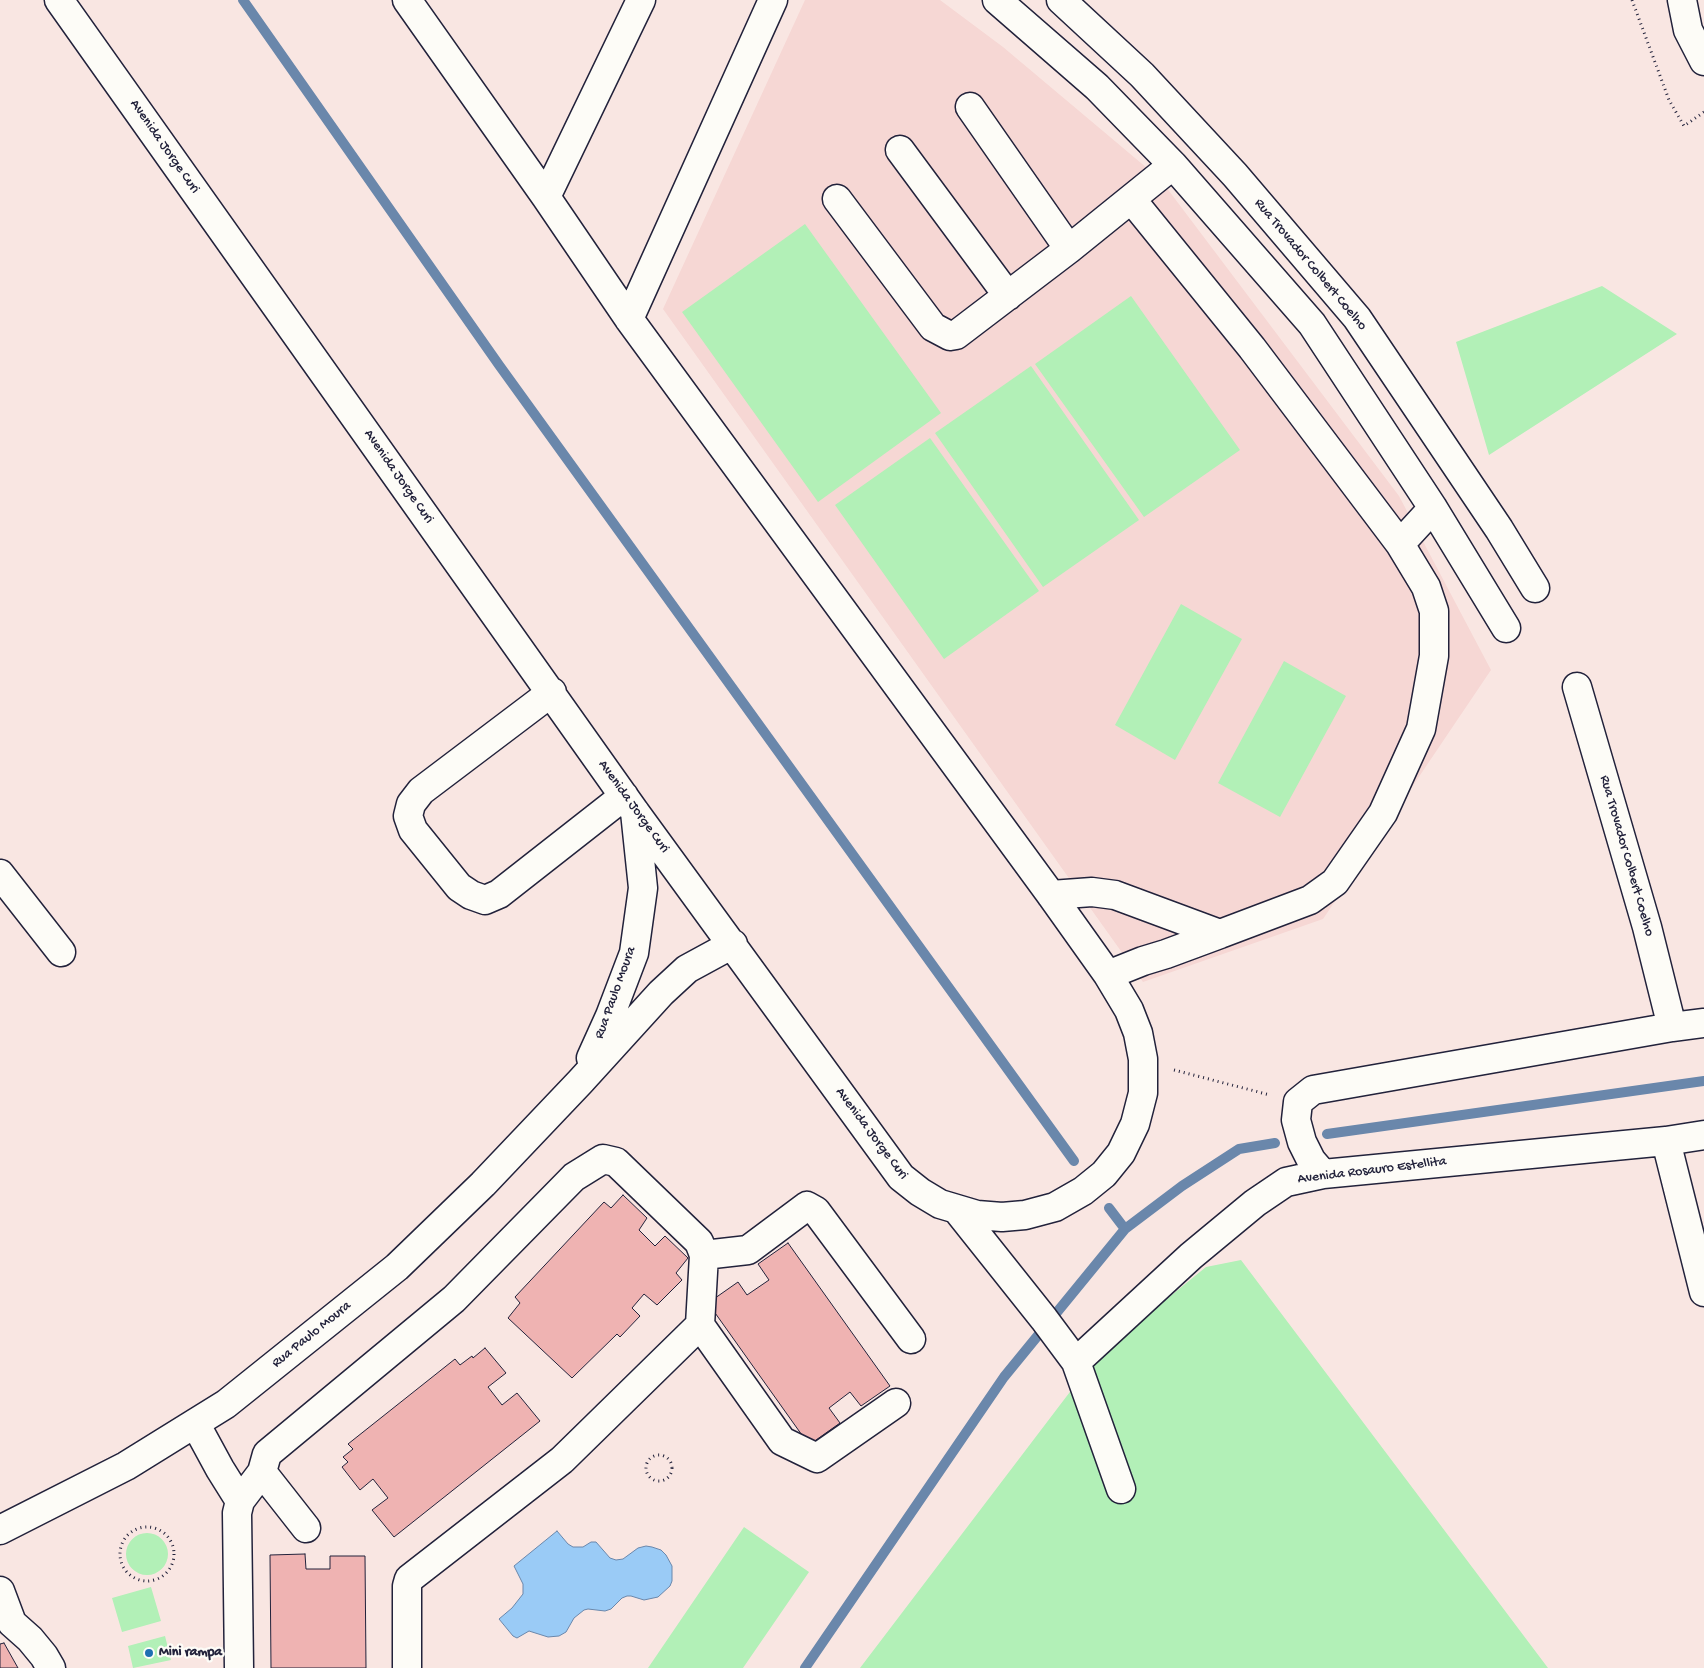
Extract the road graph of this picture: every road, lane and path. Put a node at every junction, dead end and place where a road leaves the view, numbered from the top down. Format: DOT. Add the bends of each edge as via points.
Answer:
graph roads {
  1 [pos="59,0"];
  2 [pos="407,0"];
  3 [pos="642,0"];
  4 [pos="773,0"];
  5 [pos="997,0"];
  6 [pos="1061,0"];
  7 [pos="1632,0"];
  8 [pos="1682,0"];
  9 [pos="1704,61"];
  10 [pos="970,107"];
  11 [pos="1704,112"];
  12 [pos="900,150"];
  13 [pos="1173,165"];
  14 [pos="546,197"];
  15 [pos="837,199"];
  16 [pos="1132,200"];
  17 [pos="1069,249"];
  18 [pos="1008,296"];
  19 [pos="629,319"];
  20 [pos="1433,508"];
  21 [pos="1400,544"];
  22 [pos="1535,588"];
  23 [pos="1506,628"];
  24 [pos="1577,687"];
  25 [pos="552,692"];
  26 [pos="629,804"];
  27 [pos="0,874"];
  28 [pos="1051,895"];
  29 [pos="1220,934"];
  30 [pos="733,944"];
  31 [pos="61,952"];
  32 [pos="1108,975"];
  33 [pos="1704,1023"];
  34 [pos="1672,1027"];
  35 [pos="1143,1058"];
  36 [pos="580,1082"];
  37 [pos="1306,1096"];
  38 [pos="1704,1135"];
  39 [pos="1666,1141"];
  40 [pos="1323,1174"];
  41 [pos="958,1211"];
  42 [pos="704,1254"];
  43 [pos="1704,1292"];
  44 [pos="700,1325"];
  45 [pos="911,1339"];
  46 [pos="1069,1352"];
  47 [pos="896,1403"];
  48 [pos="195,1423"];
  49 [pos="650,1459"];
  50 [pos="262,1472"];
  51 [pos="1121,1489"];
  52 [pos="240,1501"];
  53 [pos="306,1528"];
  54 [pos="0,1530"];
  55 [pos="123,1540"];
  56 [pos="0,1591"];
  57 [pos="6,1626"];
  58 [pos="50,1668"];
  59 [pos="239,1668"];
  60 [pos="407,1668"];
  1 -- 25 [label="street, Avenida Jorge Curi"];
  2 -- 14 [label="street, Avenida Jorge Curi"];
  3 -- 14 [label="street"];
  4 -- 19 [label="street"];
  5 -- 13 [label="street" via="1097,87"];
  6 -- 22 [label="street, Rua Trovador Colbert Coelho" via="1142,75 1235,176 1357,318"];
  7 -- 11 [label="path" via="1669,100 1684,126"];
  8 -- 9 [label="street" via="1688,30"];
  10 -- 17 [label="street"];
  12 -- 18 [label="street"];
  13 -- 16 [label="street"];
  13 -- 20 [label="street" via="1312,324"];
  14 -- 19 [label="street, Avenida Jorge Curi"];
  15 -- 18 [label="street" via="934,326 944,334 956,335"];
  16 -- 17 [label="street"];
  16 -- 21 [label="street" via="1252,348"];
  17 -- 18 [label="street"];
  19 -- 28 [label="street, Avenida Jorge Curi"];
  20 -- 21 [label="street"];
  20 -- 23 [label="street"];
  21 -- 29 [label="street" via="1426,587 1434,611 1434,656 1421,729 1383,813 1335,882 1310,900"];
  24 -- 34 [label="street, Rua Trovador Colbert Coelho" via="1647,926"];
  25 -- 26 [label="street, Avenida Jorge Curi"];
  25 -- 26 [label="street" via="421,791 411,804 408,816 413,830 459,887 485,900 499,894"];
  26 -- 30 [label="street, Avenida Jorge Curi"];
  26 -- 36 [label="street, Rua Paulo Moura" via="643,888 634,953"];
  27 -- 31 [label="street"];
  28 -- 29 [label="street" via="1092,892 1115,895"];
  28 -- 32 [label="street, Avenida Jorge Curi"];
  29 -- 32 [label="street"];
  30 -- 36 [label="street, Rua Paulo Moura" via="687,970 661,993"];
  30 -- 41 [label="street, Avenida Jorge Curi" via="901,1177 926,1196"];
  32 -- 35 [label="street, Avenida Jorge Curi" via="1129,1010"];
  33 -- 34 [label="street"];
  34 -- 37 [label="street"];
  35 -- 37 [label="path" via="1176,1071"];
  35 -- 41 [label="street, Avenida Jorge Curi" via="1143,1093 1135,1124 1121,1153 1104,1174 1056,1207 1025,1215 1002,1217"];
  36 -- 48 [label="street, Rua Paulo Moura" via="483,1184 396,1267 226,1404"];
  37 -- 40 [label="street" via="1296,1120 1302,1142"];
  38 -- 39 [label="street, Avenida Rosauro Estellita"];
  39 -- 40 [label="street, Avenida Rosauro Estellita"];
  39 -- 43 [label="street"];
  40 -- 46 [label="street, Avenida Rosauro Estellita" via="1286,1182 1255,1202"];
  41 -- 46 [label="street"];
  42 -- 44 [label="street"];
  42 -- 45 [label="street" via="748,1250 808,1206 816,1211"];
  42 -- 50 [label="street" via="699,1242 616,1162 603,1159 574,1176 454,1299 267,1454"];
  44 -- 47 [label="street" via="782,1441 817,1458"];
  44 -- 60 [label="street" via="562,1460 409,1579"];
  46 -- 51 [label="street"];
  48 -- 52 [label="street"];
  48 -- 54 [label="street, Rua Paulo Moura" via="126,1466"];
  49 -- 49 [label="path" via="646,1467 651,1478 659,1481 670,1475 672,1467 668,1459 661,1455"];
  50 -- 52 [label="street"];
  50 -- 53 [label="street"];
  52 -- 59 [label="street" via="237,1513"];
  55 -- 55 [label="path" via="120,1558 129,1575 153,1581 168,1572 174,1556 170,1539 164,1533 156,1528 137,1528"];
  56 -- 57 [label="street"];
  57 -- 58 [label="street" via="30,1639"];
}
